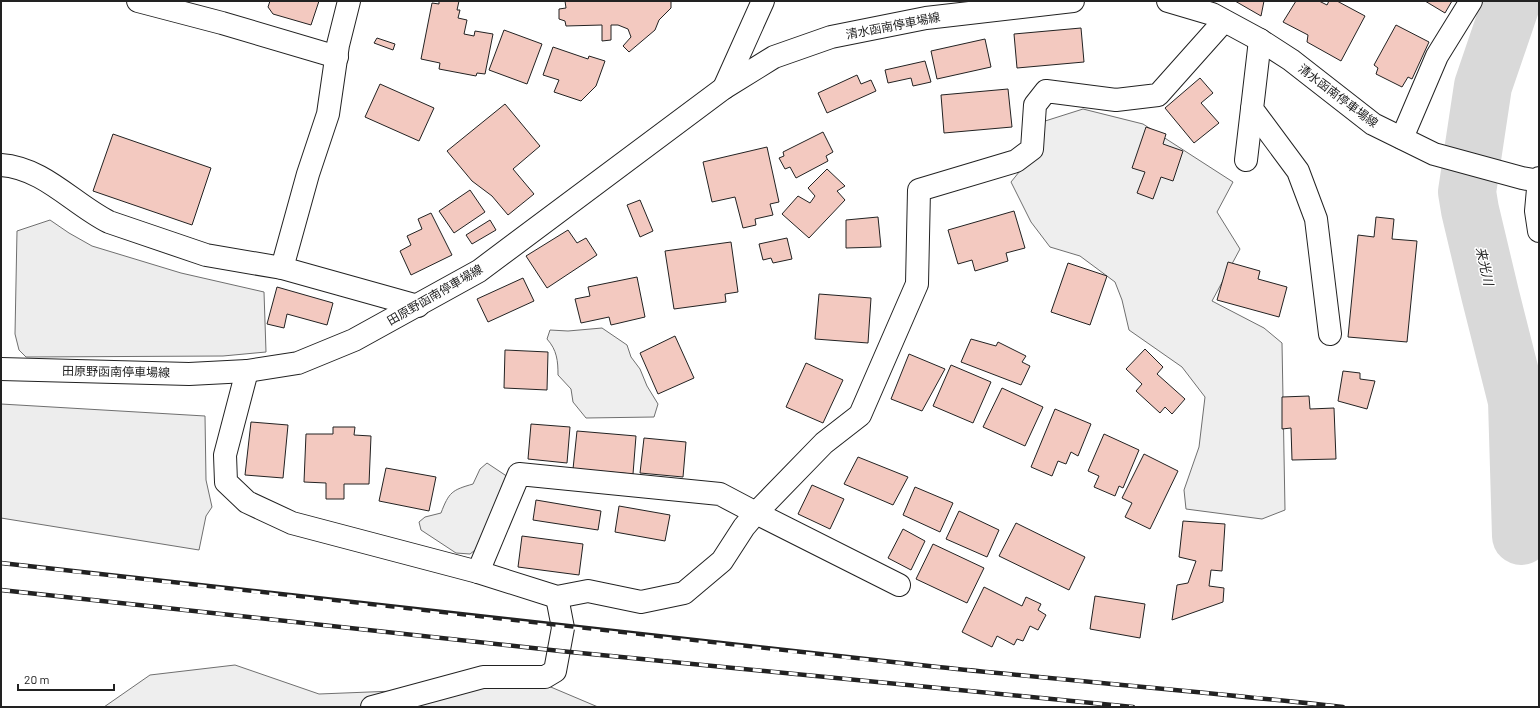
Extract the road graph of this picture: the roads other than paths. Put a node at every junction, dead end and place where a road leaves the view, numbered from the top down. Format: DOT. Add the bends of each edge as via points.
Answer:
graph roads {
  1 [pos="138,1"];
  2 [pos="349,1"];
  3 [pos="763,1"];
  4 [pos="1073,1"];
  5 [pos="1168,1"];
  6 [pos="1471,1"];
  7 [pos="1224,21"];
  8 [pos="1260,40"];
  9 [pos="337,57"];
  10 [pos="724,88"];
  11 [pos="1252,109"];
  12 [pos="1402,138"];
  13 [pos="1246,160"];
  14 [pos="1,165"];
  15 [pos="1535,179"];
  16 [pos="1539,231"];
  17 [pos="282,268"];
  18 [pos="418,306"];
  19 [pos="1330,334"];
  20 [pos="1,369"];
  21 [pos="247,371"];
  22 [pos="756,513"];
  23 [pos="478,572"];
  24 [pos="899,585"];
  25 [pos="557,598"];
  26 [pos="372,707"];
  1 -- 9 [label="street"];
  2 -- 9 [label="street"];
  3 -- 10 [label="street, 田原野函南停車場線"];
  4 -- 10 [label="street, 清水函南停車場線" via="926,18 831,37 774,57"];
  5 -- 7 [label="street, 清水函南停車場線" via="1212,14"];
  6 -- 12 [label="street" via="1437,56"];
  7 -- 8 [label="street, 清水函南停車場線"];
  7 -- 22 [label="street" via="1158,96 1116,100 1046,91 1035,105 1032,149 1016,161 919,190 918,284 860,415 824,443"];
  8 -- 11 [label="street"];
  8 -- 12 [label="street, 清水函南停車場線" via="1291,60 1373,124"];
  9 -- 17 [label="street" via="328,114"];
  10 -- 18 [label="street, 田原野函南停車場線" via="479,270"];
  11 -- 13 [label="street"];
  11 -- 19 [label="street" via="1298,171 1316,219"];
  12 -- 15 [label="street, 清水函南停車場線" via="1434,154"];
  14 -- 17 [label="street" via="32,173 53,184 109,222 206,255"];
  15 -- 16 [label="street"];
  17 -- 18 [label="street"];
  18 -- 21 [label="street, 田原野函南停車場線" via="354,340 298,363"];
  20 -- 21 [label="street, 田原野函南停車場線" via="189,374"];
  21 -- 23 [label="street" via="225,455 226,482 247,502 292,523"];
  22 -- 23 [label="street" via="720,494 519,474"];
  22 -- 24 [label="street"];
  22 -- 25 [label="street" via="722,561 684,593 642,602 588,591"];
  23 -- 25 [label="street"];
  25 -- 26 [label="street" via="563,628 555,671 545,677 483,676"];
}
